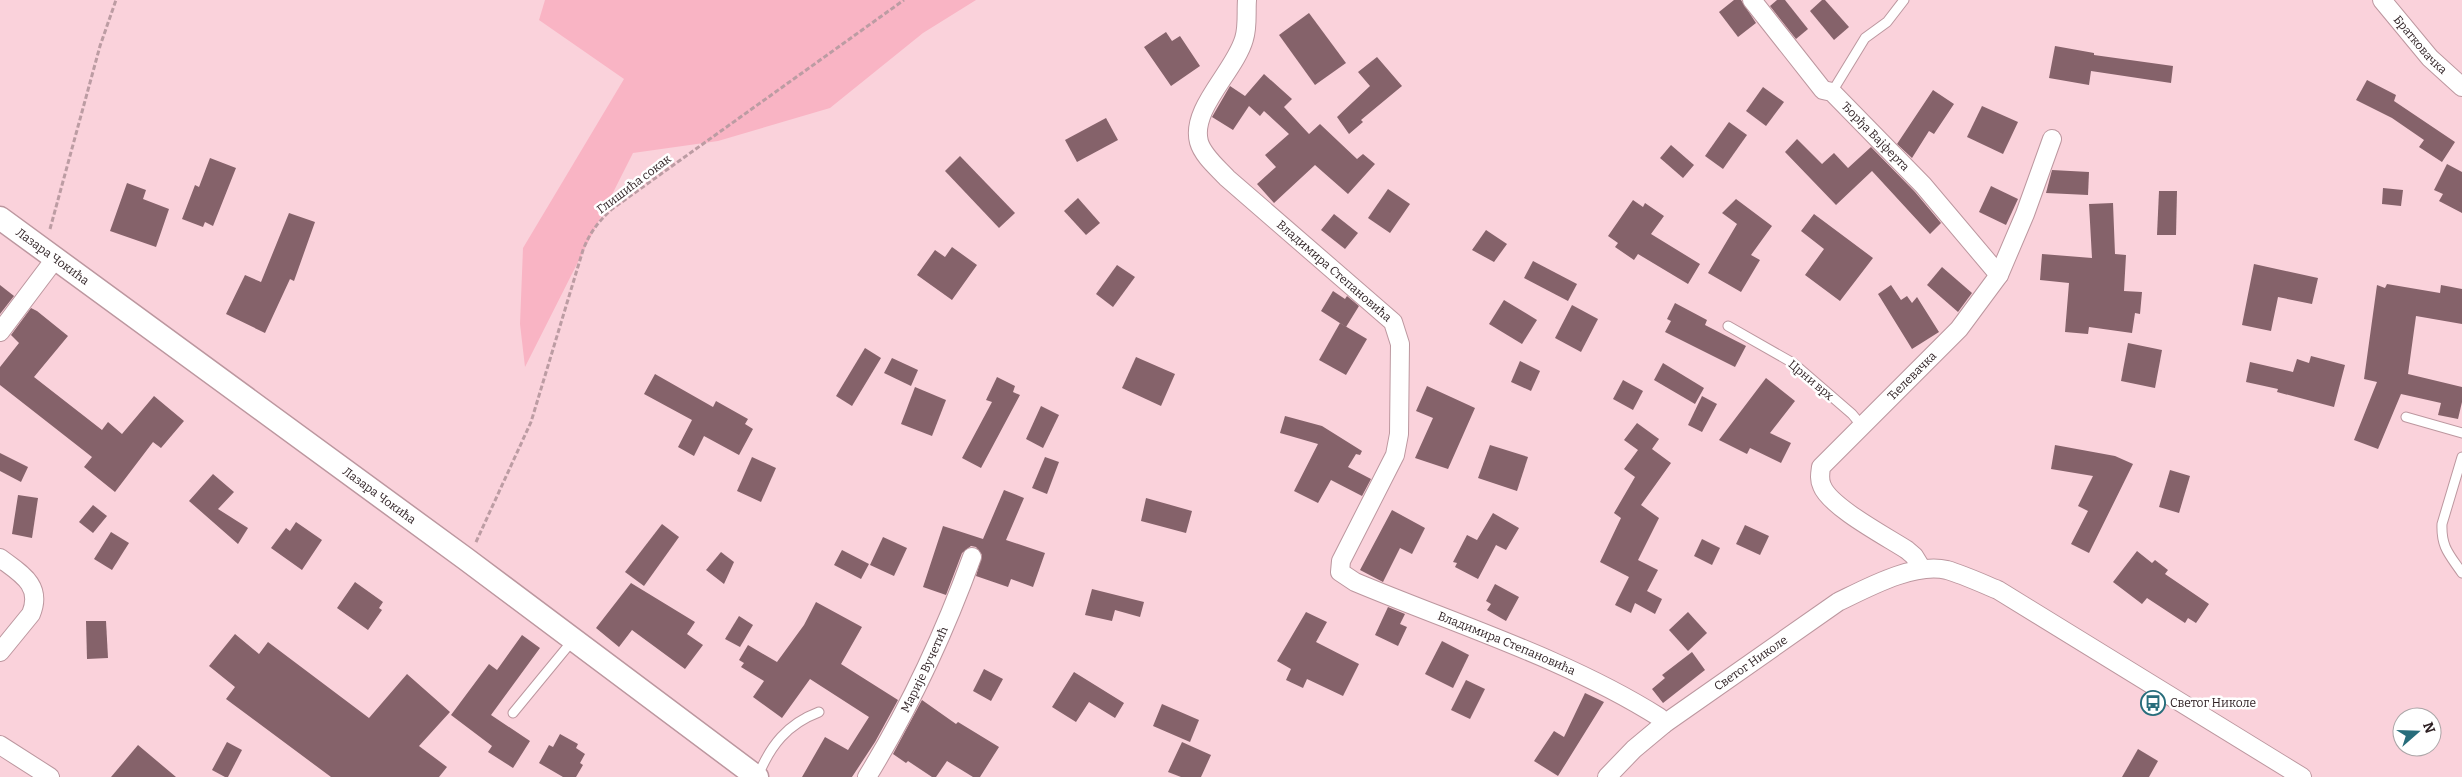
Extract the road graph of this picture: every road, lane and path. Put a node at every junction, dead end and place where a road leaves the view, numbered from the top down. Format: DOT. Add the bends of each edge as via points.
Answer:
graph roads {
  1 [pos="116,0"];
  2 [pos="904,0"];
  3 [pos="1247,0"];
  4 [pos="1752,0"];
  5 [pos="1904,0"];
  6 [pos="2382,0"];
  7 [pos="2462,87"];
  8 [pos="1832,92"];
  9 [pos="2052,139"];
  10 [pos="0,218"];
  11 [pos="49,255"];
  12 [pos="1999,275"];
  13 [pos="1728,326"];
  14 [pos="0,332"];
  15 [pos="2406,417"];
  16 [pos="1862,426"];
  17 [pos="2462,433"];
  18 [pos="2462,457"];
  19 [pos="972,557"];
  20 [pos="0,558"];
  21 [pos="466,559"];
  22 [pos="1922,569"];
  23 [pos="2462,573"];
  24 [pos="574,639"];
  25 [pos="0,652"];
  26 [pos="818,712"];
  27 [pos="512,713"];
  28 [pos="1664,724"];
  29 [pos="0,745"];
  30 [pos="50,777"];
  31 [pos="757,777"];
  32 [pos="867,777"];
  33 [pos="1607,777"];
  34 [pos="2302,777"];
  1 -- 11 [label="path" via="100,46"];
  2 -- 21 [label="path, Глишића сокак" via="612,209 597,223 583,250 531,422"];
  3 -- 28 [label="street, Владимира Степановића" via="1245,37 1200,115 1198,141 1203,152 1227,178 1393,322 1400,339 1399,434 1395,455 1341,561 1340,572 1356,582 1511,644 1610,690 1659,717"];
  4 -- 8 [label="street, Ђорђа Вајферта" via="1824,90"];
  5 -- 8 [label="lane" via="1880,29 1865,38"];
  6 -- 7 [label="street, Братковачка" via="2430,58"];
  8 -- 12 [label="street, Ђорђа Вајферта" via="1923,185"];
  9 -- 12 [label="street, Ћелевачка"];
  10 -- 11 [label="street, Лазара Чокића"];
  11 -- 14 [label="street"];
  11 -- 21 [label="street, Лазара Чокића"];
  12 -- 16 [label="street, Ћелевачка" via="1959,329"];
  13 -- 16 [label="lane, Црни врх" via="1793,363"];
  15 -- 17 [label="lane"];
  16 -- 22 [label="street, Ћелевачка" via="1821,467 1822,487 1838,505 1907,550"];
  18 -- 23 [label="lane" via="2441,535 2448,555"];
  19 -- 32 [label="street, Марије Вучетић" via="924,674"];
  20 -- 25 [label="street" via="28,578 34,606"];
  21 -- 24 [label="street, Лазара Чокића"];
  22 -- 28 [label="street, Светог Николе" via="1838,602"];
  22 -- 34 [label="street, Светог Николе" via="1946,570 1998,590"];
  24 -- 27 [label="lane"];
  24 -- 31 [label="street, Лазара Чокића"];
  26 -- 31 [label="lane" via="786,730 766,756"];
  28 -- 33 [label="street, Светог Николе"];
  29 -- 30 [label="street"];
}
